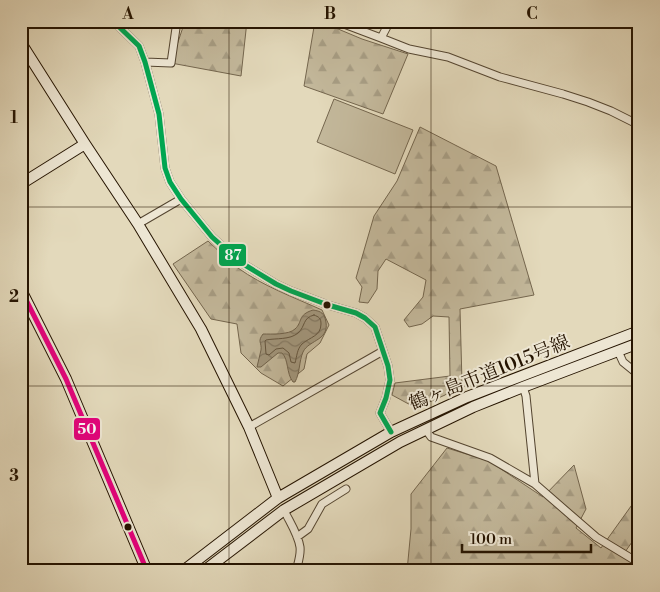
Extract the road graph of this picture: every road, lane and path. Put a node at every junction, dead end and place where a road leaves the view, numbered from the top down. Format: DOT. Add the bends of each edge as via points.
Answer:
graph roads {
  1 [pos="113,21"];
  2 [pos="177,21"];
  3 [pos="336,21"];
  4 [pos="390,21"];
  5 [pos="381,38"];
  6 [pos="21,43"];
  7 [pos="145,62"];
  8 [pos="639,125"];
  9 [pos="85,144"];
  10 [pos="21,184"];
  11 [pos="181,199"];
  12 [pos="138,224"];
  13 [pos="21,290"];
  14 [pos="639,331"];
  15 [pos="639,343"];
  16 [pos="383,351"];
  17 [pos="618,351"];
  18 [pos="639,375"];
  19 [pos="523,387"];
  20 [pos="249,428"];
  21 [pos="426,430"];
  22 [pos="390,432"];
  23 [pos="534,484"];
  24 [pos="346,489"];
  25 [pos="278,498"];
  26 [pos="284,510"];
  27 [pos="297,537"];
  28 [pos="639,563"];
  29 [pos="148,571"];
  30 [pos="183,571"];
  31 [pos="204,571"];
  32 [pos="296,571"];
  1 -- 7 [label="street" via="139,46"];
  2 -- 7 [label="street" via="171,63"];
  3 -- 5 [label="street"];
  4 -- 5 [label="street"];
  5 -- 8 [label="street" via="588,102"];
  6 -- 9 [label="street"];
  7 -- 11 [label="street" via="159,114 165,168"];
  9 -- 10 [label="street"];
  9 -- 12 [label="street"];
  11 -- 12 [label="street"];
  11 -- 16 [label="street" via="212,237 240,262 291,291 365,318 375,326"];
  12 -- 20 [label="street" via="201,329"];
  13 -- 29 [label="street" via="66,380"];
  14 -- 22 [label="street, 鶴ヶ島市道1015号線" via="467,397"];
  15 -- 17 [label="street, 鶴ヶ島市道1015号線"];
  16 -- 20 [label="street"];
  16 -- 22 [label="street" via="390,380 380,413"];
  17 -- 18 [label="street" via="622,362"];
  17 -- 19 [label="street, 鶴ヶ島市道1015号線"];
  19 -- 21 [label="street, 鶴ヶ島市道1015号線"];
  19 -- 23 [label="street"];
  20 -- 25 [label="street"];
  21 -- 23 [label="street" via="431,437 490,458"];
  21 -- 26 [label="street, 鶴ヶ島市道1015号線"];
  22 -- 25 [label="street, 鶴ヶ島市道1015号線"];
  23 -- 28 [label="street" via="596,537"];
  24 -- 27 [label="street" via="322,504 308,529"];
  25 -- 30 [label="street, 鶴ヶ島市道1015号線"];
  26 -- 27 [label="street"];
  26 -- 31 [label="street, 鶴ヶ島市道1015号線"];
  27 -- 32 [label="street" via="300,548"];
}
